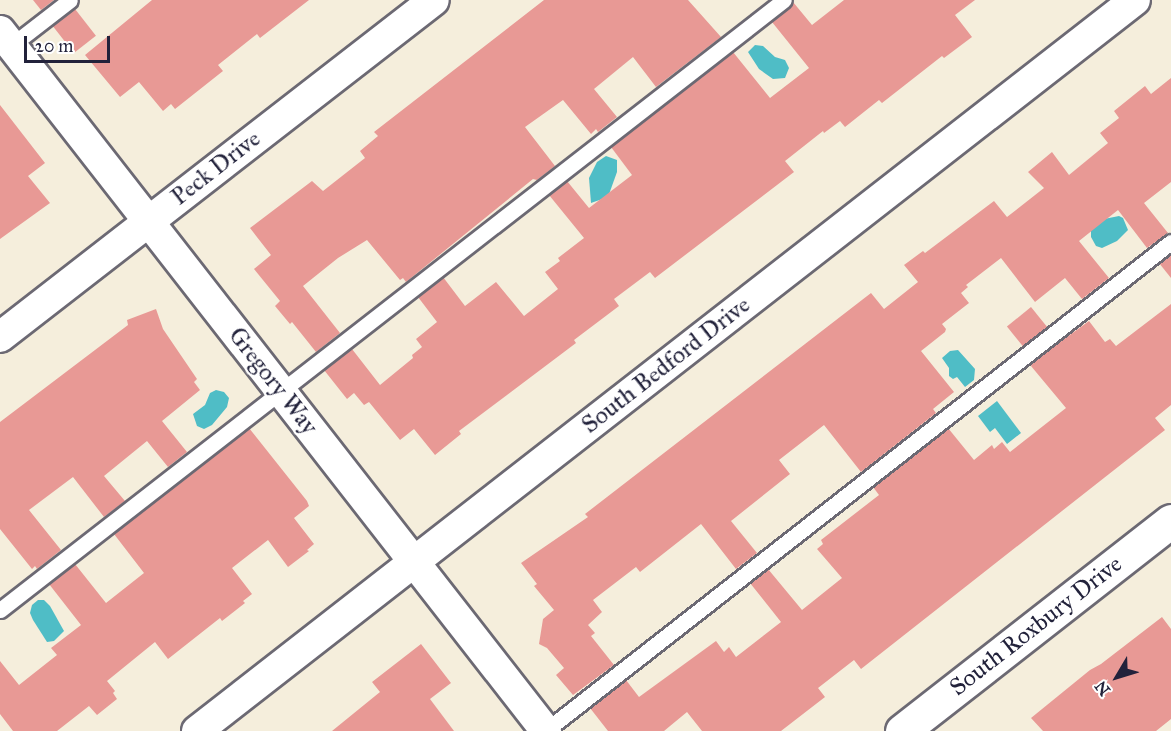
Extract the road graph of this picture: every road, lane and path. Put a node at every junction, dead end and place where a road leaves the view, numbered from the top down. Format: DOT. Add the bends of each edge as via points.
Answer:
graph roads {
  1 [pos="70,0"];
  2 [pos="434,0"];
  3 [pos="784,0"];
  4 [pos="1135,0"];
  5 [pos="4,43"];
  6 [pos="148,221"];
  7 [pos="1171,242"];
  8 [pos="0,337"];
  9 [pos="281,392"];
  10 [pos="1171,521"];
  11 [pos="414,562"];
  12 [pos="0,610"];
  13 [pos="197,731"];
  14 [pos="546,731"];
  15 [pos="902,731"];
  1 -- 5 [label="lane"];
  2 -- 6 [label="street, Peck Drive"];
  3 -- 9 [label="lane"];
  4 -- 11 [label="street, South Bedford Drive"];
  5 -- 6 [label="street, Gregory Way"];
  6 -- 8 [label="street, Peck Drive"];
  6 -- 9 [label="street, Gregory Way"];
  7 -- 14 [label="lane"];
  9 -- 11 [label="street, Gregory Way"];
  9 -- 12 [label="lane"];
  10 -- 15 [label="street, South Roxbury Drive"];
  11 -- 13 [label="street, South Bedford Drive"];
  11 -- 14 [label="street, Gregory Way"];
}
